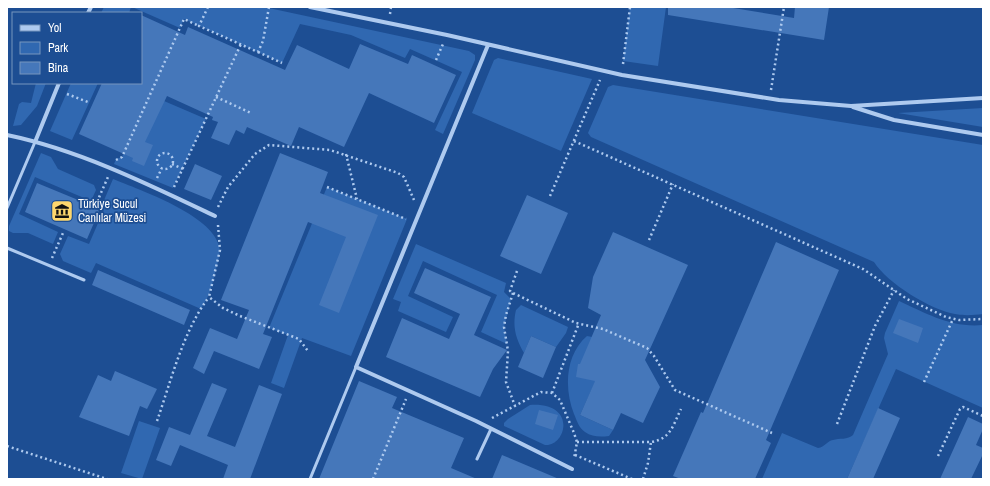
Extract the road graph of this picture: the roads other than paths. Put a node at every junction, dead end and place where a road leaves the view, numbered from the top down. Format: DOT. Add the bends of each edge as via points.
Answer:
graph roads {
  1 [pos="310,7"];
  2 [pos="488,45"];
  3 [pos="59,84"];
  4 [pos="983,98"];
  5 [pos="851,106"];
  6 [pos="7,135"];
  7 [pos="983,135"];
  8 [pos="35,142"];
  9 [pos="7,208"];
  10 [pos="215,216"];
  11 [pos="7,248"];
  12 [pos="84,280"];
  13 [pos="356,368"];
  14 [pos="491,429"];
  15 [pos="477,460"];
  16 [pos="572,469"];
  17 [pos="310,479"];
  1 -- 2 [label="street"];
  2 -- 5 [label="street" via="622,75 770,99"];
  2 -- 13 [label="street"];
  3 -- 8 [label="street"];
  4 -- 5 [label="street"];
  5 -- 7 [label="street" via="894,120"];
  6 -- 8 [label="street"];
  8 -- 9 [label="lane"];
  8 -- 10 [label="street" via="55,147 111,170"];
  11 -- 12 [label="lane"];
  13 -- 14 [label="street"];
  13 -- 17 [label="lane"];
  14 -- 15 [label="lane"];
  14 -- 16 [label="street"];
}
